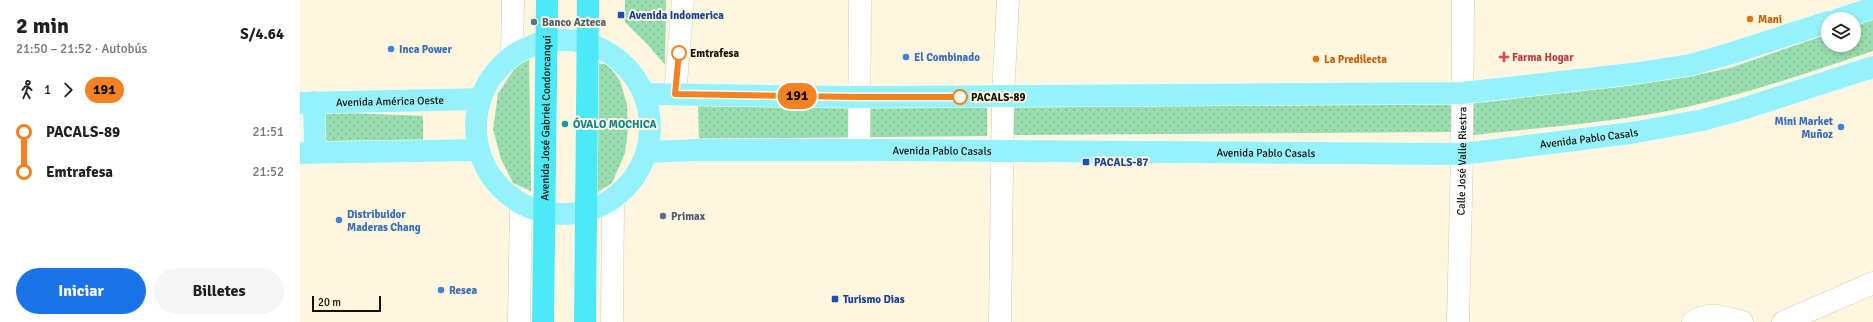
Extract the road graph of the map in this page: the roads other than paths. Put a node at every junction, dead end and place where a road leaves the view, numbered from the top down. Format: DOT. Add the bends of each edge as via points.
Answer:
graph roads {
  1 [pos="513,0"];
  2 [pos="547,0"];
  3 [pos="588,0"];
  4 [pos="683,0"];
  5 [pos="860,0"];
  6 [pos="1008,0"];
  7 [pos="1463,0"];
  8 [pos="1873,8"];
  9 [pos="1861,12"];
  10 [pos="1821,24"];
  11 [pos="547,41"];
  12 [pos="588,43"];
  13 [pos="512,56"];
  14 [pos="1873,67"];
  15 [pos="1462,93"];
  16 [pos="645,94"];
  17 [pos="675,94"];
  18 [pos="1003,96"];
  19 [pos="859,97"];
  20 [pos="480,99"];
  21 [pos="307,102"];
  22 [pos="478,150"];
  23 [pos="859,150"];
  24 [pos="1002,150"];
  25 [pos="307,152"];
  26 [pos="648,152"];
  27 [pos="1462,154"];
  28 [pos="613,200"];
  29 [pos="521,204"];
  30 [pos="586,212"];
  31 [pos="544,213"];
  32 [pos="1873,283"];
  33 [pos="519,322"];
  34 [pos="543,322"];
  35 [pos="585,322"];
  36 [pos="612,322"];
  37 [pos="1000,322"];
  38 [pos="1458,322"];
  39 [pos="1693,322"];
  40 [pos="1742,322"];
  41 [pos="1783,322"];
  1 -- 13 [label="street"];
  2 -- 11 [label="highway, Avenida José Gabriel Condorcanqui"];
  3 -- 12 [label="highway"];
  4 -- 17 [label="street"];
  5 -- 19 [label="street"];
  6 -- 18 [label="street"];
  7 -- 15 [label="street, Calle José Valle Riestra"];
  8 -- 9 [label="main road"];
  10 -- 15 [label="main road" via="1690,64 1631,74"];
  11 -- 12 [label="main road" via="568,40"];
  11 -- 13 [label="main road"];
  11 -- 31 [label="highway, Avenida José Gabriel Condorcanqui"];
  12 -- 16 [label="main road" via="615,57 632,73"];
  12 -- 30 [label="highway"];
  13 -- 20 [label="main road" via="498,68"];
  14 -- 27 [label="main road, Avenida Pablo Casals" via="1703,120 1631,133"];
  15 -- 18 [label="main road"];
  15 -- 27 [label="street, Calle José Valle Riestra"];
  16 -- 17 [label="main road"];
  16 -- 26 [label="main road" via="651,123"];
  17 -- 19 [label="main road"];
  18 -- 19 [label="main road"];
  18 -- 24 [label="street"];
  19 -- 23 [label="street"];
  20 -- 21 [label="main road, Avenida América Oeste"];
  20 -- 22 [label="main road" via="476,124"];
  21 -- 25 [label="main road"];
  22 -- 25 [label="main road"];
  22 -- 29 [label="main road" via="488,171 502,190"];
  23 -- 24 [label="main road, Avenida Pablo Casals"];
  23 -- 26 [label="main road, Avenida Pablo Casals"];
  24 -- 27 [label="main road, Avenida Pablo Casals"];
  24 -- 37 [label="street"];
  26 -- 28 [label="main road" via="640,171 628,187"];
  27 -- 38 [label="street, Calle José Valle Riestra"];
  28 -- 30 [label="main road"];
  28 -- 36 [label="street"];
  29 -- 31 [label="main road"];
  29 -- 33 [label="street"];
  30 -- 31 [label="main road" via="566,215"];
  30 -- 35 [label="highway"];
  31 -- 34 [label="highway, Avenida José Gabriel Condorcanqui"];
  32 -- 41 [label="street"];
  39 -- 40 [label="street" via="1713,315"];
}
